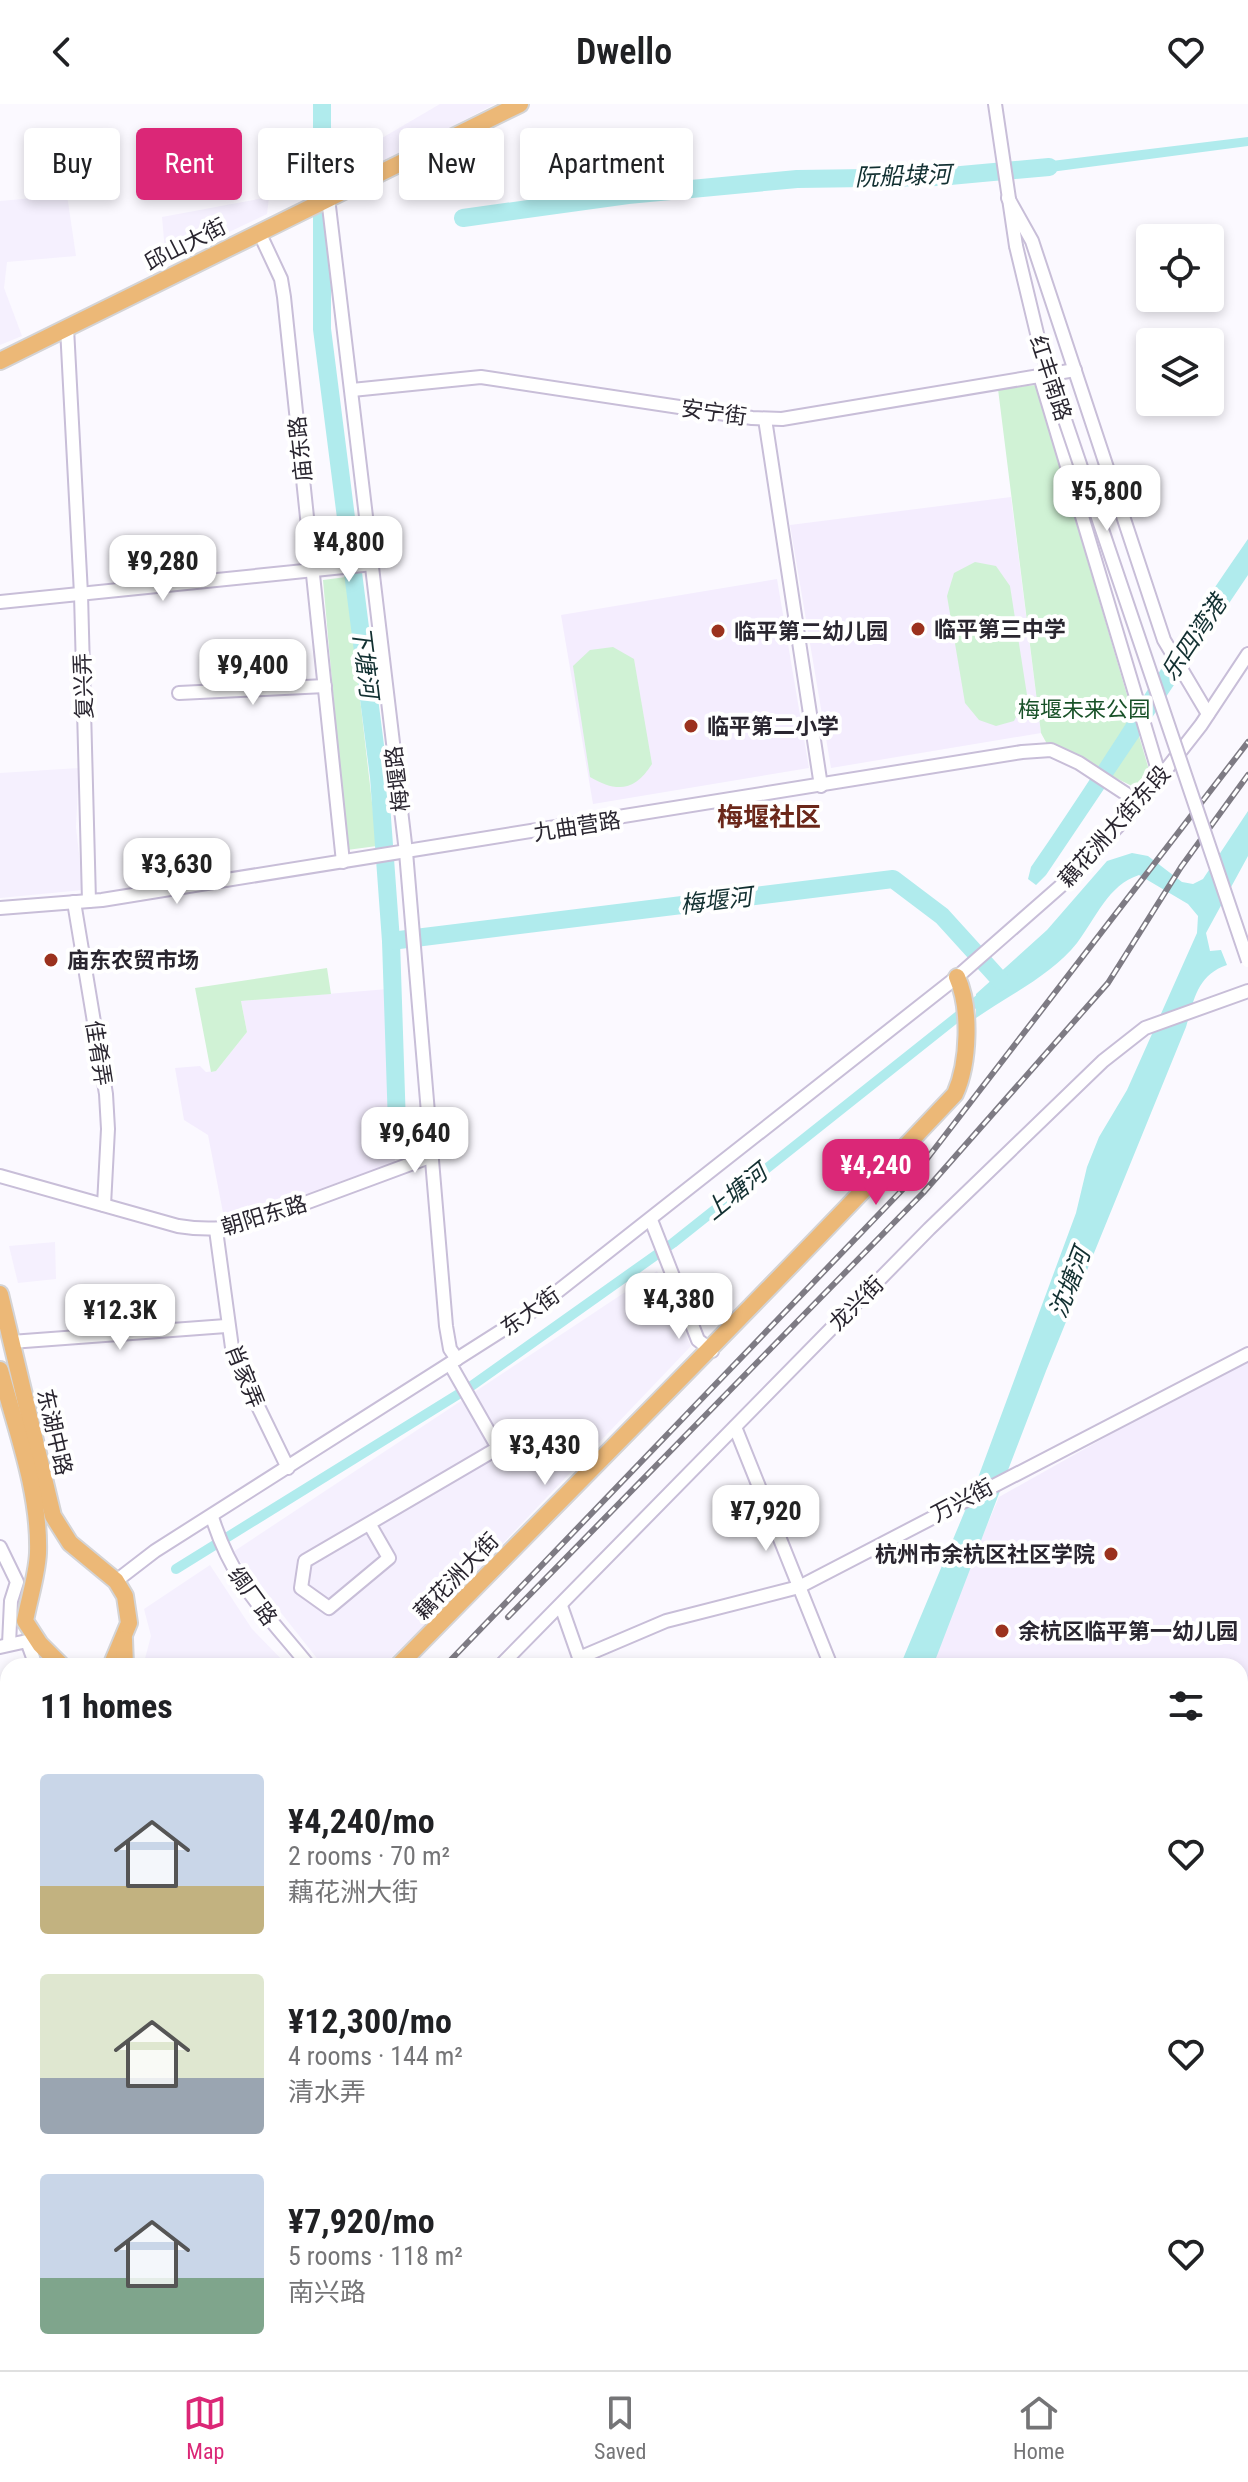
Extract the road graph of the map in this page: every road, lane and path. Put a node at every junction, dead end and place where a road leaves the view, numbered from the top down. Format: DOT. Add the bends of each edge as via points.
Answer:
graph roads {
  1 [pos="520,104"];
  2 [pos="995,104"];
  3 [pos="383,171"];
  4 [pos="1008,197"];
  5 [pos="324,200"];
  6 [pos="328,200"];
  7 [pos="259,232"];
  8 [pos="67,328"];
  9 [pos="0,361"];
  10 [pos="1075,370"];
  11 [pos="1040,376"];
  12 [pos="352,390"];
  13 [pos="765,419"];
  14 [pos="372,564"];
  15 [pos="317,569"];
  16 [pos="81,594"];
  17 [pos="0,602"];
  18 [pos="1248,654"];
  19 [pos="325,686"];
  20 [pos="179,693"];
  21 [pos="1208,714"];
  22 [pos="1160,777"];
  23 [pos="821,786"];
  24 [pos="1140,803"];
  25 [pos="406,852"];
  26 [pos="346,862"];
  27 [pos="89,901"];
  28 [pos="74,902"];
  29 [pos="0,908"];
  30 [pos="1248,961"];
  31 [pos="959,981"];
  32 [pos="1248,991"];
  33 [pos="432,1156"];
  34 [pos="0,1176"];
  35 [pos="104,1205"];
  36 [pos="651,1220"];
  37 [pos="216,1230"];
  38 [pos="0,1294"];
  39 [pos="226,1326"];
  40 [pos="11,1342"];
  41 [pos="711,1348"];
  42 [pos="1248,1354"];
  43 [pos="454,1365"];
  44 [pos="0,1370"];
  45 [pos="735,1427"];
  46 [pos="288,1468"];
  47 [pos="212,1517"];
  48 [pos="370,1525"];
  49 [pos="0,1547"];
  50 [pos="116,1581"];
  51 [pos="799,1587"];
  52 [pos="561,1606"];
  53 [pos="30,1638"];
  54 [pos="5,1646"];
  55 [pos="34,1658"];
  56 [pos="53,1658"];
  57 [pos="117,1658"];
  58 [pos="302,1658"];
  59 [pos="406,1658"];
  60 [pos="416,1658"];
  61 [pos="508,1658"];
  62 [pos="579,1658"];
  63 [pos="588,1658"];
  64 [pos="828,1658"];
  1 -- 3 [label="main road, 邱山大街"];
  2 -- 4 [label="street, 红丰南路"];
  4 -- 10 [label="street" via="1032,241"];
  4 -- 30 [label="street, 红丰南路, bridge" via="1040,346"];
  5 -- 7 [label="main road, 邱山大街"];
  6 -- 12 [label="street, 梅堰路"];
  7 -- 8 [label="main road, 邱山大街"];
  7 -- 15 [label="street, 庙东路" via="281,279"];
  8 -- 9 [label="main road, 邱山大街"];
  8 -- 16 [label="street, 复兴弄"];
  10 -- 11 [label="street, 安宁街"];
  10 -- 21 [label="street" via="1164,640"];
  11 -- 13 [label="street, 安宁街"];
  11 -- 22 [label="street"];
  12 -- 13 [label="street, 安宁街" via="481,377"];
  12 -- 14 [label="street, 梅堰路"];
  13 -- 23 [label="street"];
  14 -- 15 [label="street"];
  14 -- 25 [label="street, 梅堰路"];
  15 -- 16 [label="street"];
  15 -- 19 [label="street, 庙东路"];
  16 -- 17 [label="street"];
  16 -- 27 [label="street, 复兴弄"];
  18 -- 21 [label="street, 藕花洲大街东段"];
  19 -- 20 [label="street"];
  19 -- 26 [label="street, 庙东路"];
  21 -- 22 [label="street, 藕花洲大街东段"];
  22 -- 24 [label="street, 藕花洲大街东段"];
  23 -- 24 [label="street, 九曲营路" via="1051,750"];
  23 -- 25 [label="street, 九曲营路"];
  24 -- 31 [label="street, 藕花洲大街东段"];
  25 -- 26 [label="street, 九曲营路"];
  25 -- 33 [label="street, 梅堰路"];
  26 -- 27 [label="street, 九曲营路"];
  27 -- 28 [label="street, 九曲营路"];
  28 -- 29 [label="street, 九曲营路"];
  28 -- 35 [label="street, 佳肴弄" via="106,1094"];
  31 -- 36 [label="street, 东大街"];
  31 -- 41 [label="main road, 藕花洲大街" via="963,1076 955,1094"];
  32 -- 45 [label="street, 龙兴街" via="1145,1028 1103,1061"];
  33 -- 37 [label="street, 朝阳东路" via="262,1219"];
  33 -- 43 [label="street, 梅堰路"];
  34 -- 35 [label="street, 朝阳东路"];
  35 -- 37 [label="street, 朝阳东路" via="178,1226"];
  36 -- 41 [label="street" via="698,1340"];
  36 -- 43 [label="street, 东大街"];
  37 -- 39 [label="street, 肖家弄"];
  38 -- 40 [label="main road, 东湖中路"];
  39 -- 40 [label="street"];
  39 -- 46 [label="street, 肖家弄" via="245,1385"];
  40 -- 50 [label="main road, 东湖中路" via="53,1516 70,1543"];
  41 -- 59 [label="main road, 藕花洲大街"];
  41 -- 60 [label="main road, 藕花洲大街"];
  42 -- 51 [label="street, 万兴街"];
  43 -- 46 [label="street, 东大街"];
  43 -- 48 [label="street, 梅堰路" via="498,1448"];
  44 -- 53 [label="main road, 东湖中路" via="38,1529 25,1621"];
  45 -- 51 [label="street"];
  45 -- 52 [label="street, 龙兴街"];
  46 -- 47 [label="street, 东大街"];
  47 -- 50 [label="street, 东大街"];
  47 -- 58 [label="street, 绸厂路" via="224,1556 272,1626"];
  48 -- 48 [label="street" via="305,1561 301,1588 329,1608 389,1558"];
  49 -- 54 [label="street" via="17,1582"];
  50 -- 57 [label="main road" via="125,1596 129,1623"];
  51 -- 63 [label="street, 万兴街" via="666,1621"];
  51 -- 64 [label="street"];
  52 -- 61 [label="street, 龙兴街"];
  52 -- 62 [label="street"];
  53 -- 54 [label="street"];
  53 -- 55 [label="street"];
  53 -- 56 [label="main road"];
}
